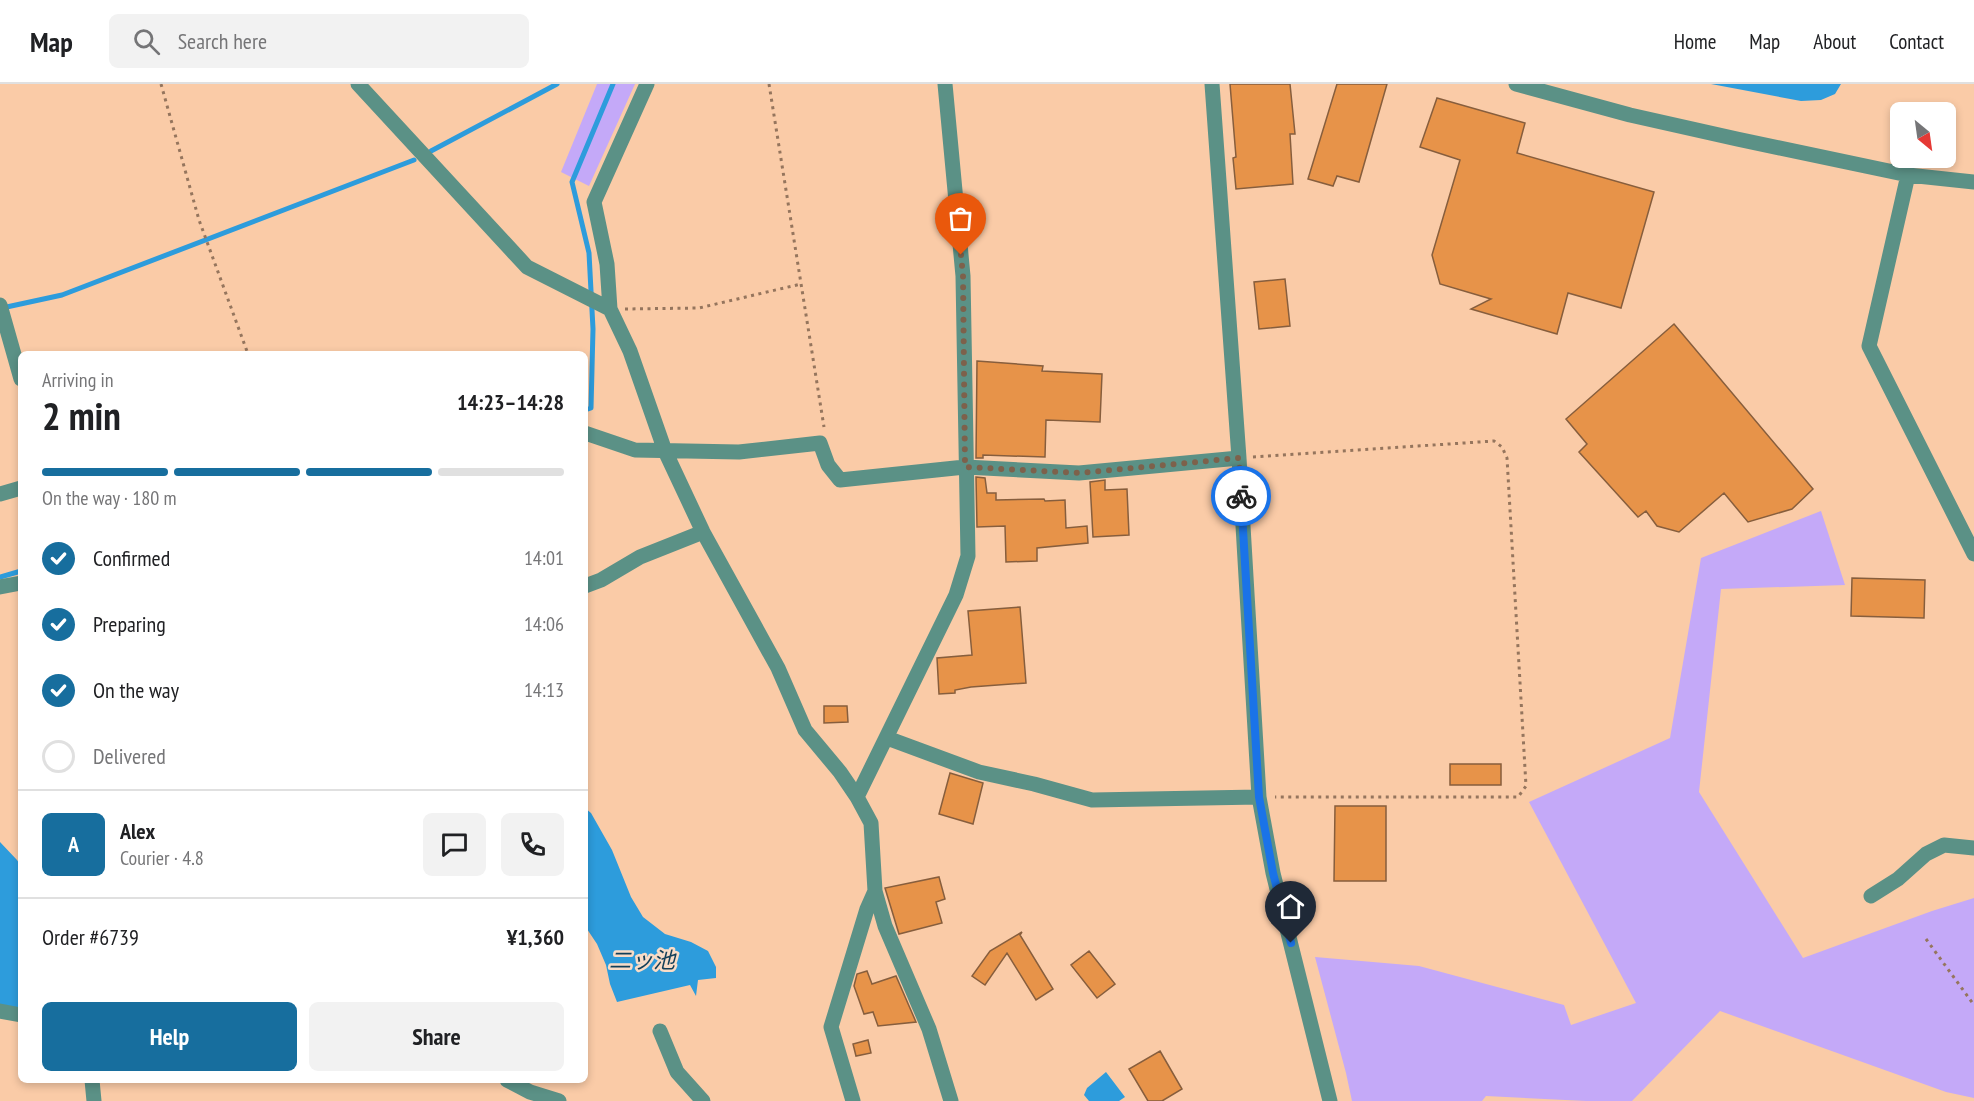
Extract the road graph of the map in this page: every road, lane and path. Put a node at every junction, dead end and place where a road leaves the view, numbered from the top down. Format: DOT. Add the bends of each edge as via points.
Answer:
graph roads {
  1 [pos="161,84"];
  2 [pos="358,84"];
  3 [pos="647,84"];
  4 [pos="769,84"];
  5 [pos="945,84"];
  6 [pos="1212,84"];
  7 [pos="1516,84"];
  8 [pos="1908,175"];
  9 [pos="1974,182"];
  10 [pos="801,284"];
  11 [pos="610,309"];
  12 [pos="1,314"];
  13 [pos="247,351"];
  14 [pos="18,369"];
  15 [pos="588,434"];
  16 [pos="820,443"];
  17 [pos="665,451"];
  18 [pos="1239,458"];
  19 [pos="965,467"];
  20 [pos="18,489"];
  21 [pos="0,494"];
  22 [pos="703,532"];
  23 [pos="1974,554"];
  24 [pos="18,584"];
  25 [pos="588,585"];
  26 [pos="0,587"];
  27 [pos="887,738"];
  28 [pos="857,797"];
  29 [pos="1259,797"];
  30 [pos="1974,848"];
  31 [pos="875,891"];
  32 [pos="1871,897"];
  33 [pos="1926,939"];
  34 [pos="1974,1005"];
  35 [pos="0,1011"];
  36 [pos="18,1014"];
  37 [pos="660,1031"];
  38 [pos="92,1083"];
  39 [pos="513,1083"];
  40 [pos="94,1101"];
  41 [pos="559,1101"];
  42 [pos="703,1101"];
  43 [pos="853,1101"];
  44 [pos="951,1101"];
  45 [pos="1330,1101"];
  1 -- 13 [label="path" via="199,220"];
  2 -- 11 [label="street" via="527,267"];
  3 -- 11 [label="street" via="594,202 607,264"];
  4 -- 10 [label="path"];
  5 -- 19 [label="street" via="963,276"];
  6 -- 18 [label="street"];
  7 -- 8 [label="street" via="1630,114"];
  8 -- 9 [label="street"];
  8 -- 23 [label="street" via="1869,346"];
  10 -- 11 [label="path" via="699,308"];
  10 -- 16 [label="path" via="825,433"];
  11 -- 17 [label="street" via="630,351"];
  12 -- 14 [label="street"];
  15 -- 17 [label="street" via="635,450"];
  16 -- 17 [label="street" via="739,452"];
  16 -- 19 [label="street" via="828,465 840,480"];
  17 -- 22 [label="street"];
  18 -- 19 [label="street" via="1080,473"];
  18 -- 29 [label="street"];
  18 -- 29 [label="path" via="1494,441 1508,458 1526,786 1518,797"];
  19 -- 27 [label="street" via="968,556 956,595"];
  20 -- 21 [label="street"];
  22 -- 25 [label="street" via="640,557"];
  22 -- 28 [label="street" via="778,668 805,730"];
  24 -- 26 [label="street"];
  27 -- 28 [label="street"];
  27 -- 29 [label="street" via="979,772 1092,800"];
  28 -- 31 [label="street" via="871,823"];
  29 -- 45 [label="street" via="1273,873"];
  30 -- 32 [label="street" via="1944,846 1926,854"];
  31 -- 43 [label="street" via="831,1027"];
  31 -- 44 [label="street" via="885,926 929,1029"];
  33 -- 34 [label="path"];
  35 -- 36 [label="street"];
  37 -- 42 [label="street" via="677,1072"];
  38 -- 40 [label="street"];
  39 -- 41 [label="street"];
}
